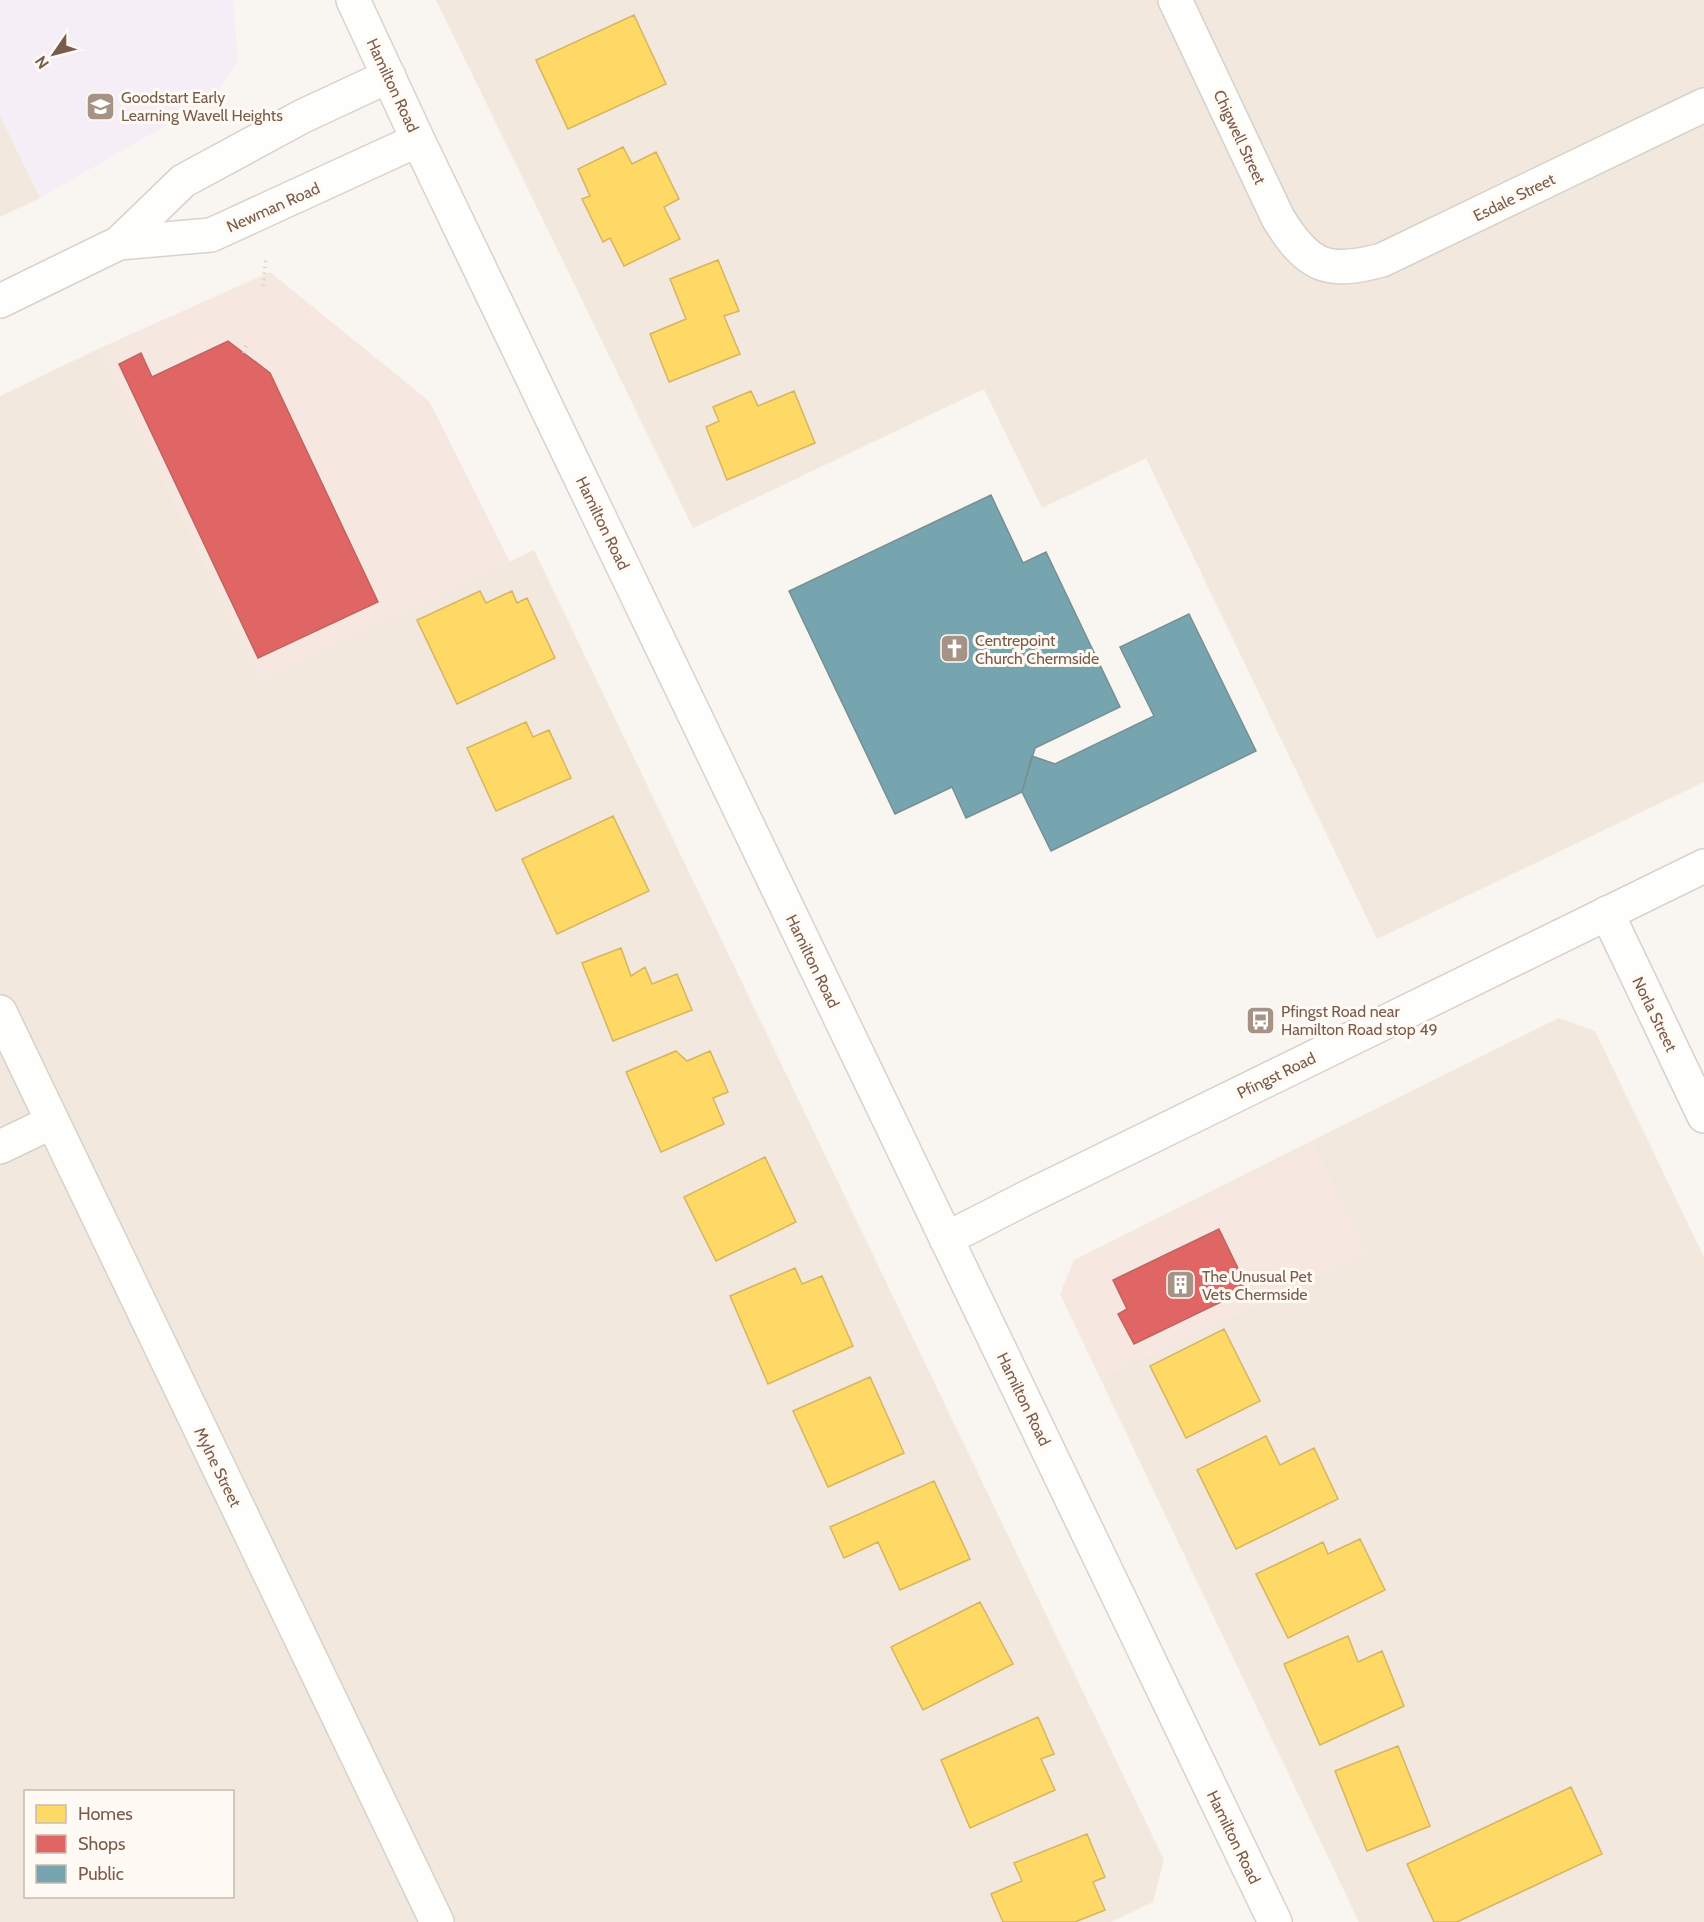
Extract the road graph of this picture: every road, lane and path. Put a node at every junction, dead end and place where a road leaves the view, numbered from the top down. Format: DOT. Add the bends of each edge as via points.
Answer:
graph roads {
  1 [pos="353,0"];
  2 [pos="1176,0"];
  3 [pos="389,76"];
  4 [pos="1704,105"];
  5 [pos="418,140"];
  6 [pos="119,243"];
  7 [pos="266,256"];
  8 [pos="1319,264"];
  9 [pos="263,286"];
  10 [pos="0,301"];
  11 [pos="247,342"];
  12 [pos="244,353"];
  13 [pos="1704,866"];
  14 [pos="1607,913"];
  15 [pos="0,1012"];
  16 [pos="1704,1116"];
  17 [pos="52,1122"];
  18 [pos="0,1147"];
  19 [pos="946,1239"];
  20 [pos="437,1922"];
  21 [pos="1275,1922"];
  1 -- 3 [label="main road, Hamilton Road"];
  2 -- 8 [label="main road, Chigwell Street" via="1278,218 1291,239"];
  3 -- 5 [label="main road, Hamilton Road"];
  3 -- 6 [label="main road, Newman Road" via="183,181"];
  4 -- 8 [label="main road, Esdale Street" via="1382,260 1357,267"];
  5 -- 6 [label="main road, Newman Road" via="211,235"];
  5 -- 19 [label="main road, Hamilton Road"];
  6 -- 10 [label="main road, Newman Road"];
  7 -- 9 [label="path"];
  11 -- 12 [label="path"];
  13 -- 14 [label="main road, Pfingst Road"];
  14 -- 16 [label="main road, Norla Street"];
  14 -- 19 [label="main road, Pfingst Road"];
  15 -- 17 [label="main road, Mylne Street"];
  17 -- 18 [label="main road"];
  17 -- 20 [label="main road, Mylne Street"];
  19 -- 21 [label="main road, Hamilton Road"];
}
